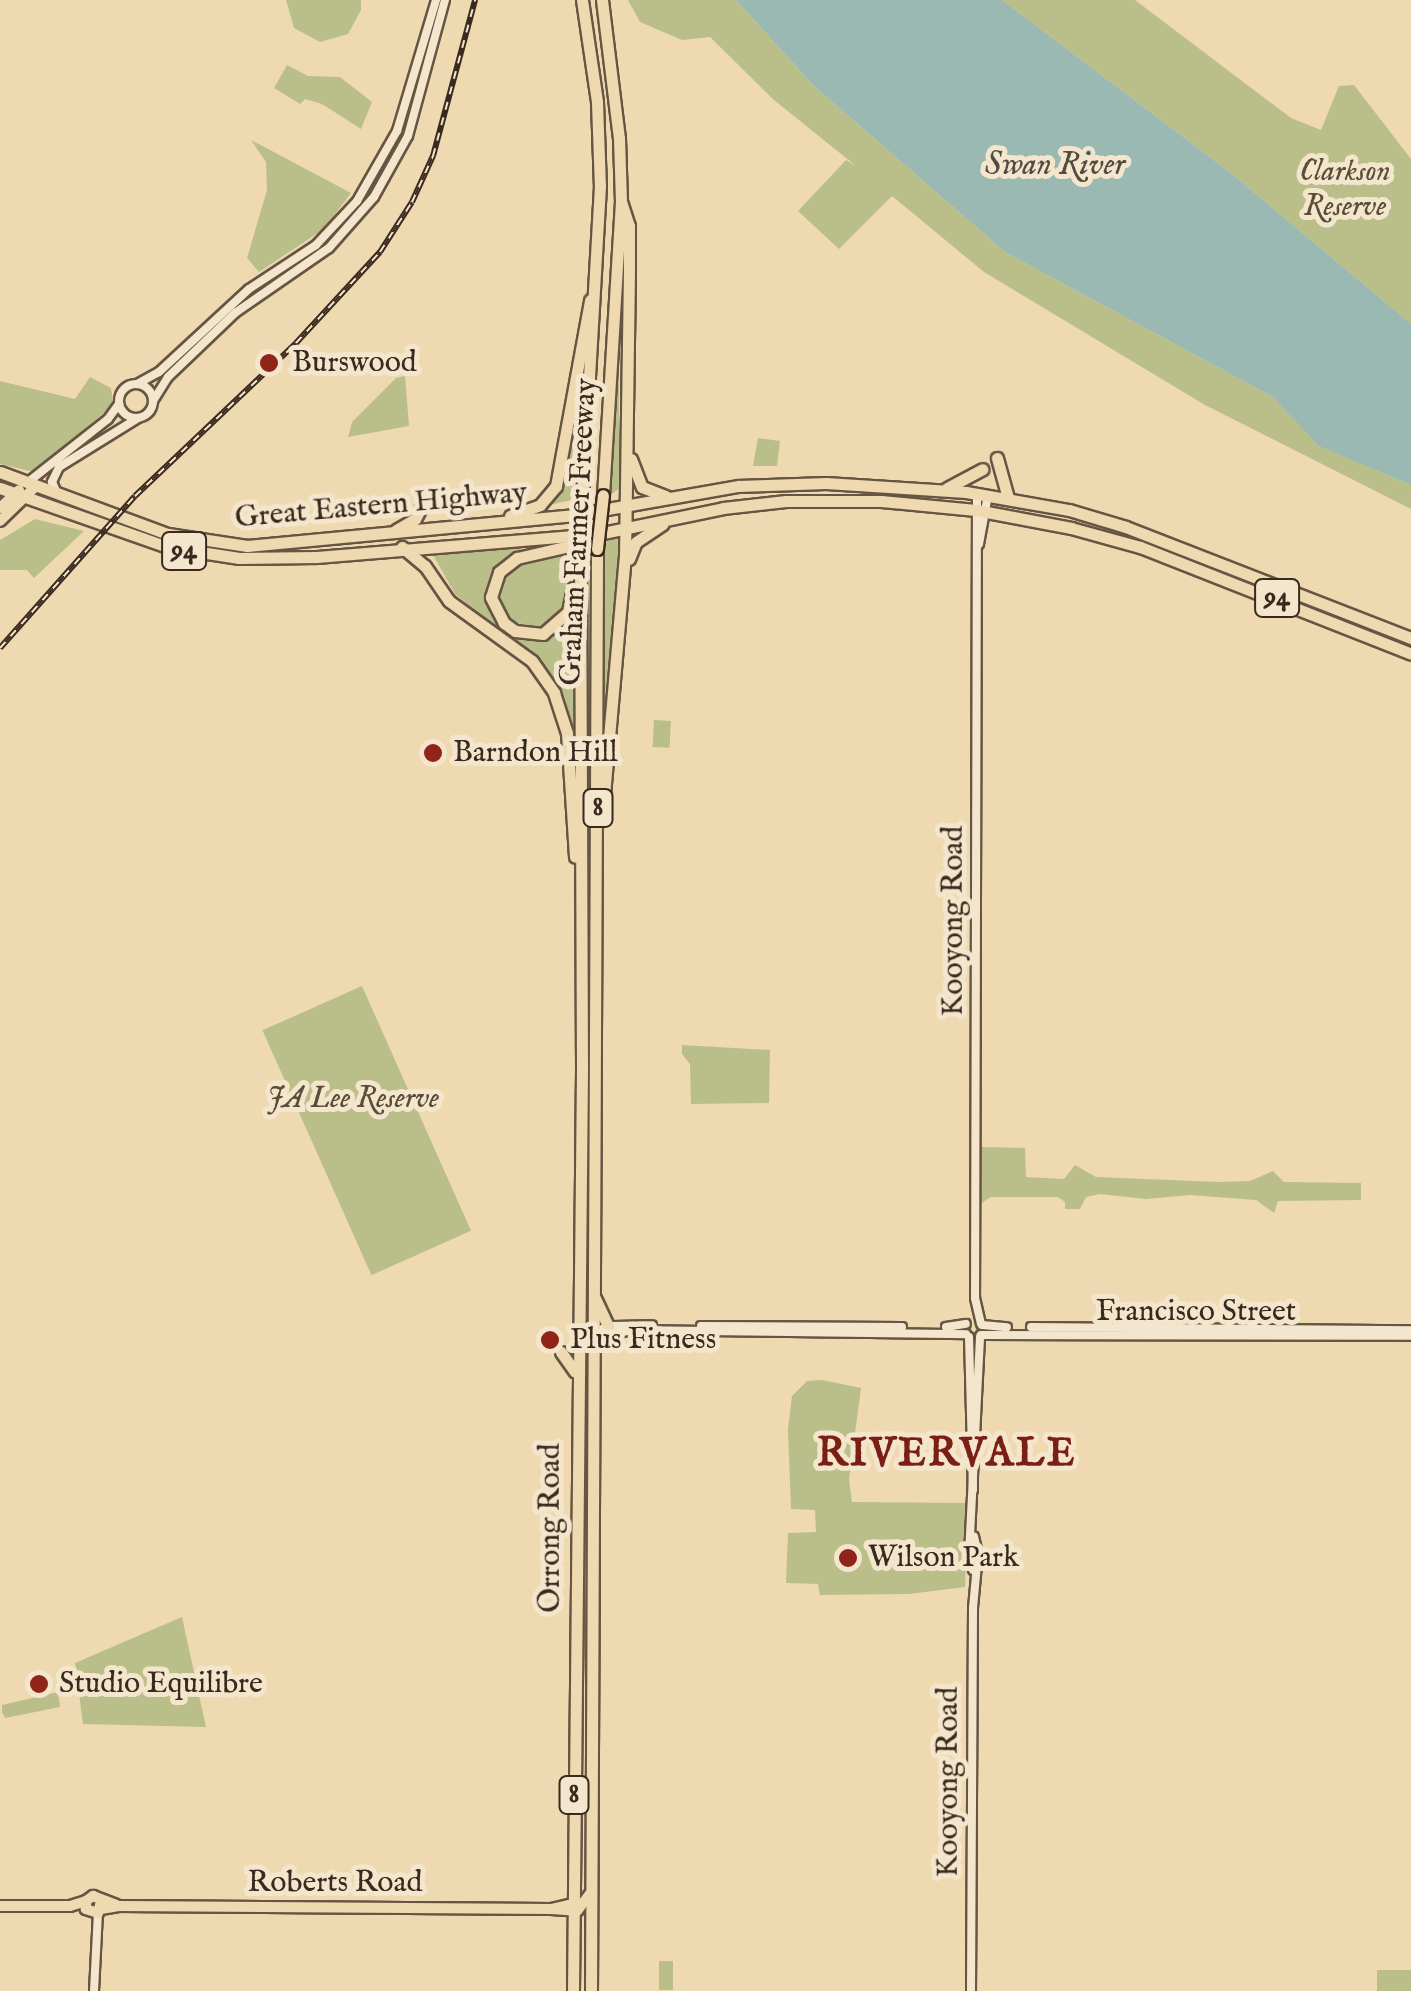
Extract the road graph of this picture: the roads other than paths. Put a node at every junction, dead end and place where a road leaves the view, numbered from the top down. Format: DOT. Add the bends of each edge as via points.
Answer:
graph roads {
  1 [pos="436,0"];
  2 [pos="445,0"];
  3 [pos="582,0"];
  4 [pos="602,0"];
  5 [pos="621,201"];
  6 [pos="596,276"];
  7 [pos="137,384"];
  8 [pos="153,402"];
  9 [pos="119,404"];
  10 [pos="138,418"];
  11 [pos="626,435"];
  12 [pos="84,439"];
  13 [pos="96,445"];
  14 [pos="997,458"];
  15 [pos="982,469"];
  16 [pos="0,472"];
  17 [pos="32,484"];
  18 [pos="0,488"];
  19 [pos="943,490"];
  20 [pos="58,494"];
  21 [pos="982,495"];
  22 [pos="20,496"];
  23 [pos="667,496"];
  24 [pos="1008,498"];
  25 [pos="423,504"];
  26 [pos="625,505"];
  27 [pos="0,508"];
  28 [pos="981,511"];
  29 [pos="671,519"];
  30 [pos="0,521"];
  31 [pos="485,524"];
  32 [pos="626,528"];
  33 [pos="425,530"];
  34 [pos="388,534"];
  35 [pos="598,534"];
  36 [pos="426,546"];
  37 [pos="402,548"];
  38 [pos="579,558"];
  39 [pos="433,581"];
  40 [pos="624,586"];
  41 [pos="1411,638"];
  42 [pos="1411,654"];
  43 [pos="598,885"];
  44 [pos="581,901"];
  45 [pos="582,1066"];
  46 [pos="597,1067"];
  47 [pos="592,1290"];
  48 [pos="975,1298"];
  49 [pos="981,1324"];
  50 [pos="608,1326"];
  51 [pos="968,1329"];
  52 [pos="1411,1333"];
  53 [pos="591,1335"];
  54 [pos="981,1336"];
  55 [pos="577,1340"];
  56 [pos="561,1352"];
  57 [pos="577,1376"];
  58 [pos="974,1494"];
  59 [pos="591,1890"];
  60 [pos="0,1906"];
  61 [pos="94,1908"];
  62 [pos="573,1909"];
  63 [pos="94,1991"];
  64 [pos="573,1991"];
  65 [pos="591,1991"];
  66 [pos="971,1991"];
  1 -- 7 [label="street" via="397,131 357,200 316,245 248,289 159,372"];
  2 -- 8 [label="street" via="408,136 374,197 328,248 235,313 168,378"];
  3 -- 6 [label="highway, Graham Farmer Freeway / 8" via="599,142"];
  4 -- 5 [label="highway, Graham Farmer Freeway / 8"];
  5 -- 11 [label="highway" via="628,226"];
  5 -- 43 [label="highway, Graham Farmer Freeway / 8, bridge" via="597,549"];
  6 -- 31 [label="highway" via="556,486 540,505"];
  6 -- 38 [label="highway, Graham Farmer Freeway / 8, bridge"];
  7 -- 8 [label="street"];
  7 -- 9 [label="street" via="124,389"];
  8 -- 10 [label="street"];
  9 -- 10 [label="street"];
  9 -- 12 [label="street"];
  10 -- 13 [label="street"];
  11 -- 23 [label="highway" via="640,485"];
  11 -- 26 [label="highway"];
  12 -- 13 [label="street" via="84,448"];
  12 -- 17 [label="street"];
  13 -- 20 [label="street" via="56,471 52,485"];
  14 -- 24 [label="highway"];
  15 -- 19 [label="highway"];
  16 -- 17 [label="highway, Great Eastern Highway / 94"];
  17 -- 20 [label="highway, Great Eastern Highway / 94"];
  17 -- 22 [label="main road"];
  18 -- 22 [label="highway, Great Eastern Highway / 94"];
  19 -- 21 [label="highway, Great Eastern Highway / 94"];
  19 -- 23 [label="highway, Great Eastern Highway / 94" via="806,483"];
  20 -- 34 [label="highway, Great Eastern Highway / 94" via="168,534 228,545"];
  21 -- 24 [label="highway, Great Eastern Highway / 94"];
  21 -- 28 [label="street, Kooyong Road"];
  22 -- 27 [label="main road"];
  22 -- 30 [label="main road"];
  22 -- 37 [label="highway, Great Eastern Highway / 94" via="207,555 282,558"];
  23 -- 26 [label="highway, Great Eastern Highway / 94"];
  24 -- 41 [label="highway, Great Eastern Highway / 94" via="1126,526"];
  25 -- 34 [label="highway" via="416,519"];
  26 -- 31 [label="highway, Great Eastern Highway / 94"];
  26 -- 32 [label="highway"];
  28 -- 29 [label="highway, Great Eastern Highway / 94" via="822,499"];
  28 -- 42 [label="highway, Great Eastern Highway / 94" via="1140,548"];
  28 -- 48 [label="street, Kooyong Road"];
  29 -- 32 [label="highway, Great Eastern Highway / 94"];
  29 -- 40 [label="highway" via="636,542"];
  31 -- 33 [label="highway, Great Eastern Highway / 94"];
  32 -- 35 [label="highway, Great Eastern Highway / 94"];
  32 -- 40 [label="highway"];
  33 -- 34 [label="highway, Great Eastern Highway / 94"];
  33 -- 36 [label="highway"];
  35 -- 36 [label="highway, Great Eastern Highway / 94"];
  35 -- 38 [label="highway" via="507,564 493,584 496,612 515,631 543,634 554,628 568,612"];
  36 -- 37 [label="highway, Great Eastern Highway / 94"];
  36 -- 39 [label="highway"];
  37 -- 39 [label="highway" via="417,556"];
  38 -- 44 [label="highway, Graham Farmer Freeway / 8"];
  39 -- 44 [label="highway" via="449,601 532,661 554,693 567,733"];
  40 -- 43 [label="highway"];
  43 -- 46 [label="highway, Graham Farmer Freeway / 8"];
  44 -- 45 [label="highway, Graham Farmer Freeway / 8"];
  45 -- 55 [label="highway, Orrong Road / 8"];
  46 -- 47 [label="highway, Orrong Road / 8"];
  47 -- 50 [label="highway"];
  47 -- 53 [label="highway, Orrong Road / 8"];
  48 -- 49 [label="street, Kooyong Road"];
  48 -- 51 [label="street, Kooyong Road"];
  49 -- 51 [label="street, Francisco Street"];
  49 -- 52 [label="street, Francisco Street"];
  49 -- 54 [label="street, Kooyong Road"];
  50 -- 51 [label="street"];
  50 -- 53 [label="street"];
  51 -- 53 [label="street"];
  51 -- 54 [label="street, Francisco Street"];
  51 -- 58 [label="street, Kooyong Road"];
  52 -- 54 [label="street, Francisco Street"];
  53 -- 55 [label="street"];
  53 -- 59 [label="highway, Orrong Road / 8"];
  54 -- 58 [label="street, Kooyong Road"];
  55 -- 57 [label="highway, Orrong Road / 8"];
  56 -- 57 [label="highway"];
  57 -- 62 [label="highway, Orrong Road / 8"];
  58 -- 66 [label="street, Kooyong Road"];
  59 -- 62 [label="main road" via="585,1904"];
  59 -- 65 [label="highway, Orrong Road / 8"];
  60 -- 61 [label="main road, Roberts Road"];
  61 -- 62 [label="main road, Roberts Road"];
  61 -- 63 [label="street"];
  62 -- 64 [label="highway, Orrong Road / 8"];
}
